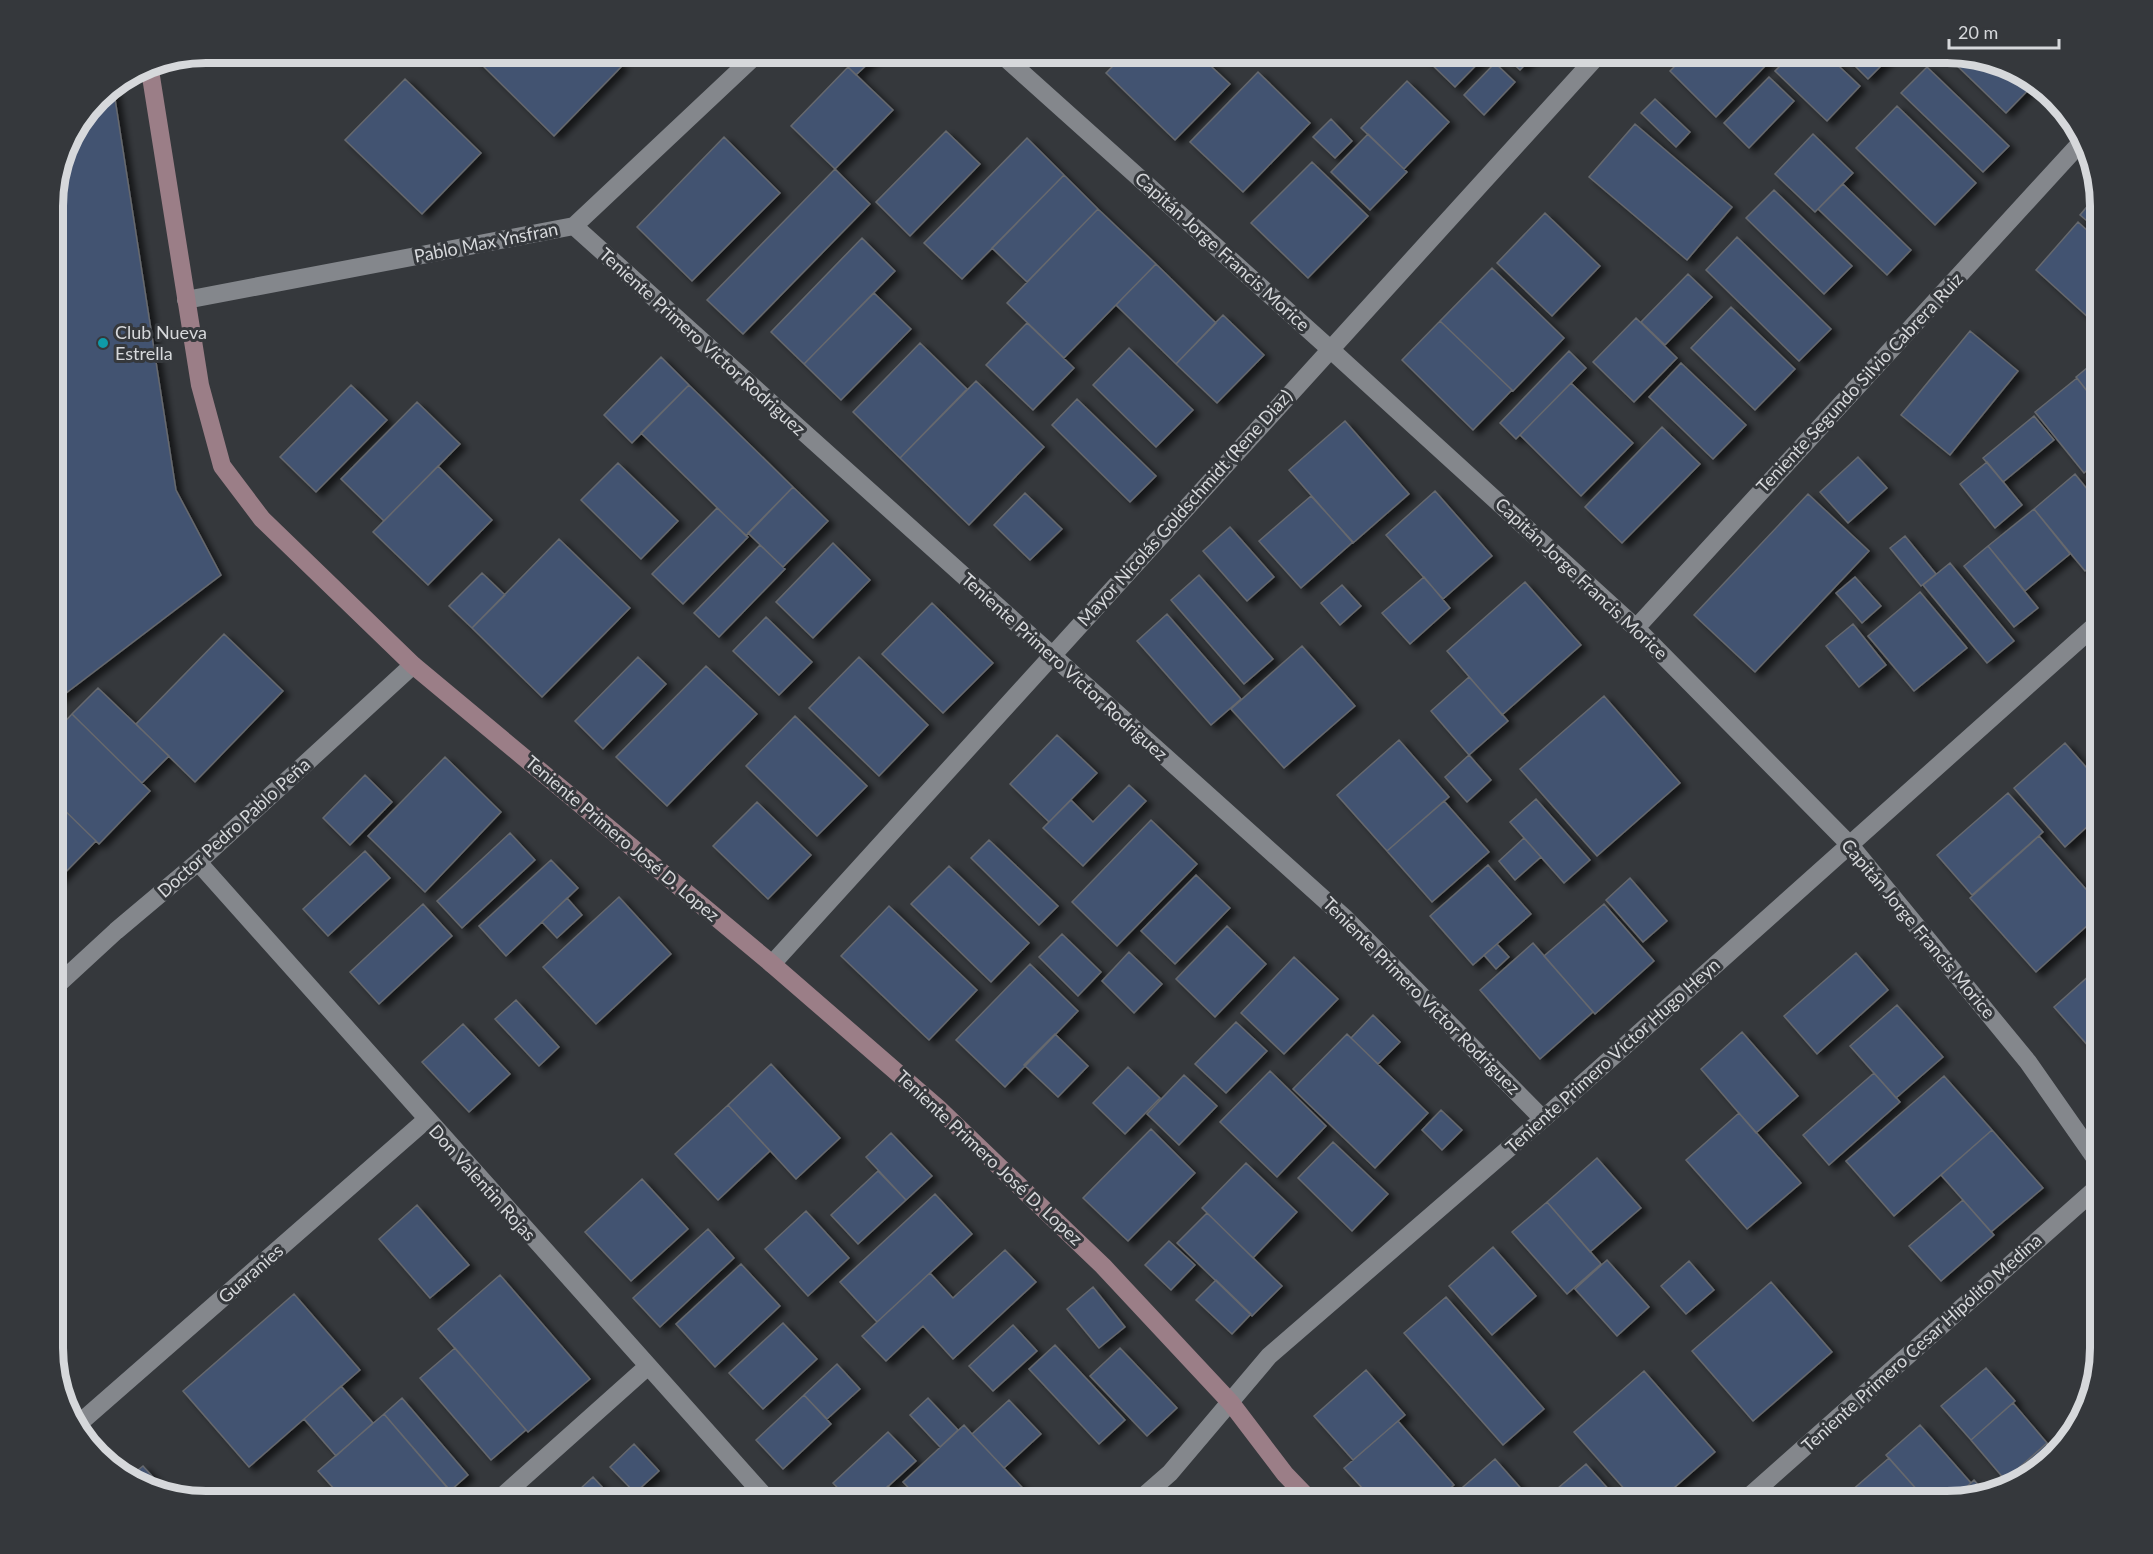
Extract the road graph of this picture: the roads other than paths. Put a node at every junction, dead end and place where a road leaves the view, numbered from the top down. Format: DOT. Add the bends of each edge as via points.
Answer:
graph roads {
  1 [pos="746,63"];
  2 [pos="1012,63"];
  3 [pos="1590,63"];
  4 [pos="151,74"];
  5 [pos="2077,147"];
  6 [pos="574,226"];
  7 [pos="186,300"];
  8 [pos="1330,349"];
  9 [pos="1636,628"];
  10 [pos="2090,630"];
  11 [pos="1051,655"];
  12 [pos="413,665"];
  13 [pos="1850,846"];
  14 [pos="198,862"];
  15 [pos="772,964"];
  16 [pos="63,980"];
  17 [pos="1543,1119"];
  18 [pos="426,1120"];
  19 [pos="2090,1151"];
  20 [pos="2090,1194"];
  21 [pos="647,1367"];
  22 [pos="1231,1402"];
  23 [pos="82,1421"];
  24 [pos="509,1491"];
  25 [pos="759,1491"];
  26 [pos="1150,1491"];
  27 [pos="1301,1491"];
  28 [pos="1756,1491"];
  1 -- 6 [label="street, Pablo Max Ynsfran"];
  2 -- 8 [label="street, Capitán Jorge Francis Morice"];
  3 -- 8 [label="street, Mayor Nicolás Goldschmidt (Rene Diaz)"];
  4 -- 7 [label="street, Teniente Primero José D. Lopez"];
  5 -- 9 [label="street, Teniente Segundo Silvio Cabrera Ruiz"];
  6 -- 7 [label="street, Pablo Max Ynsfran"];
  6 -- 11 [label="street, Teniente Primero Victor Rodriguez"];
  7 -- 12 [label="street, Teniente Primero José D. Lopez" via="200,385 222,466 262,519"];
  8 -- 9 [label="street, Capitán Jorge Francis Morice"];
  8 -- 11 [label="street, Mayor Nicolás Goldschmidt (Rene Diaz)"];
  9 -- 13 [label="street, Capitán Jorge Francis Morice"];
  10 -- 13 [label="street, Teniente Primero Victor Hugo Heyn"];
  11 -- 15 [label="street, Mayor Nicolás Goldschmidt (Rene Diaz)"];
  11 -- 17 [label="street, Teniente Primero Victor Rodriguez" via="1346,919"];
  12 -- 14 [label="street, Doctor Pedro Pablo Peña"];
  12 -- 15 [label="street, Teniente Primero José D. Lopez"];
  13 -- 17 [label="street, Teniente Primero Victor Hugo Heyn"];
  13 -- 19 [label="street, Capitán Jorge Francis Morice" via="2028,1062"];
  14 -- 16 [label="street, Doctor Pedro Pablo Peña"];
  14 -- 18 [label="street, Don Valentin Rojas"];
  15 -- 22 [label="street, Teniente Primero José D. Lopez" via="938,1108 1095,1258"];
  17 -- 22 [label="street, Teniente Primero Victor Hugo Heyn" via="1269,1356"];
  18 -- 21 [label="street, Don Valentin Rojas"];
  18 -- 23 [label="street, Guaranies"];
  20 -- 28 [label="street, Teniente Primero Cesar Hipólito Medina"];
  21 -- 24 [label="street"];
  21 -- 25 [label="street, Don Valentin Rojas"];
  22 -- 26 [label="street, Teniente Primero Victor Hugo Heyn"];
  22 -- 27 [label="street, Teniente Primero José D. Lopez"];
}
